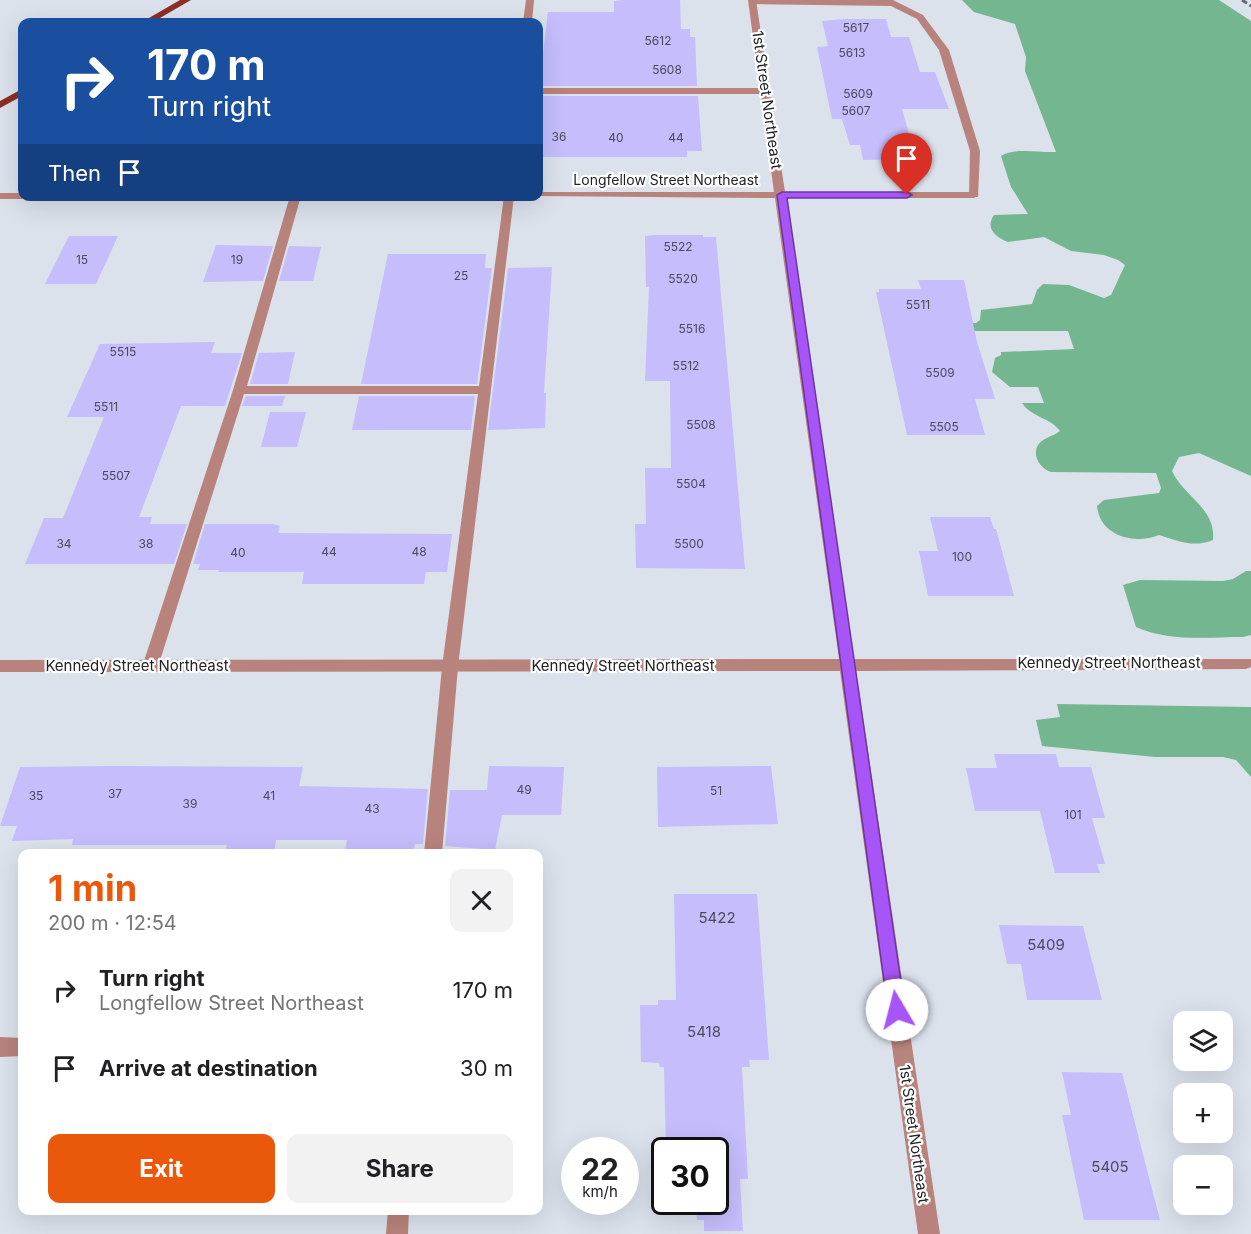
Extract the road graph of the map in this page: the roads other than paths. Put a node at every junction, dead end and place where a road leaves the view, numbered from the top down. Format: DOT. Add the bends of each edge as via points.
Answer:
graph roads {
  1 [pos="187,0"];
  2 [pos="530,0"];
  3 [pos="752,1"];
  4 [pos="154,18"];
  5 [pos="528,18"];
  6 [pos="543,91"];
  7 [pos="766,91"];
  8 [pos="18,94"];
  9 [pos="0,105"];
  10 [pos="543,195"];
  11 [pos="782,195"];
  12 [pos="0,196"];
  13 [pos="18,196"];
  14 [pos="295,201"];
  15 [pos="508,201"];
  16 [pos="239,390"];
  17 [pos="486,390"];
  18 [pos="1246,663"];
  19 [pos="846,665"];
  20 [pos="0,666"];
  21 [pos="150,667"];
  22 [pos="450,667"];
  23 [pos="433,849"];
  24 [pos="0,1047"];
  25 [pos="18,1047"];
  26 [pos="399,1215"];
  27 [pos="397,1234"];
  28 [pos="928,1234"];
  1 -- 4 [label="main road"];
  2 -- 5 [label="street"];
  3 -- 7 [label="street, 1st Street Northeast"];
  3 -- 11 [label="street, Longfellow Street Northeast" via="893,3 920,17 944,50 975,151 974,195"];
  6 -- 7 [label="street"];
  7 -- 11 [label="street, 1st Street Northeast"];
  8 -- 9 [label="main road"];
  10 -- 11 [label="street, Longfellow Street Northeast"];
  11 -- 19 [label="street, 1st Street Northeast"];
  12 -- 13 [label="street"];
  14 -- 16 [label="street"];
  15 -- 17 [label="street"];
  16 -- 17 [label="street"];
  16 -- 21 [label="street"];
  17 -- 22 [label="street"];
  18 -- 19 [label="street, Kennedy Street Northeast"];
  19 -- 22 [label="street, Kennedy Street Northeast"];
  19 -- 28 [label="street, 1st Street Northeast"];
  20 -- 21 [label="street, Kennedy Street Northeast"];
  21 -- 22 [label="street, Kennedy Street Northeast"];
  22 -- 23 [label="street"];
  24 -- 25 [label="street"];
  26 -- 27 [label="street"];
}
